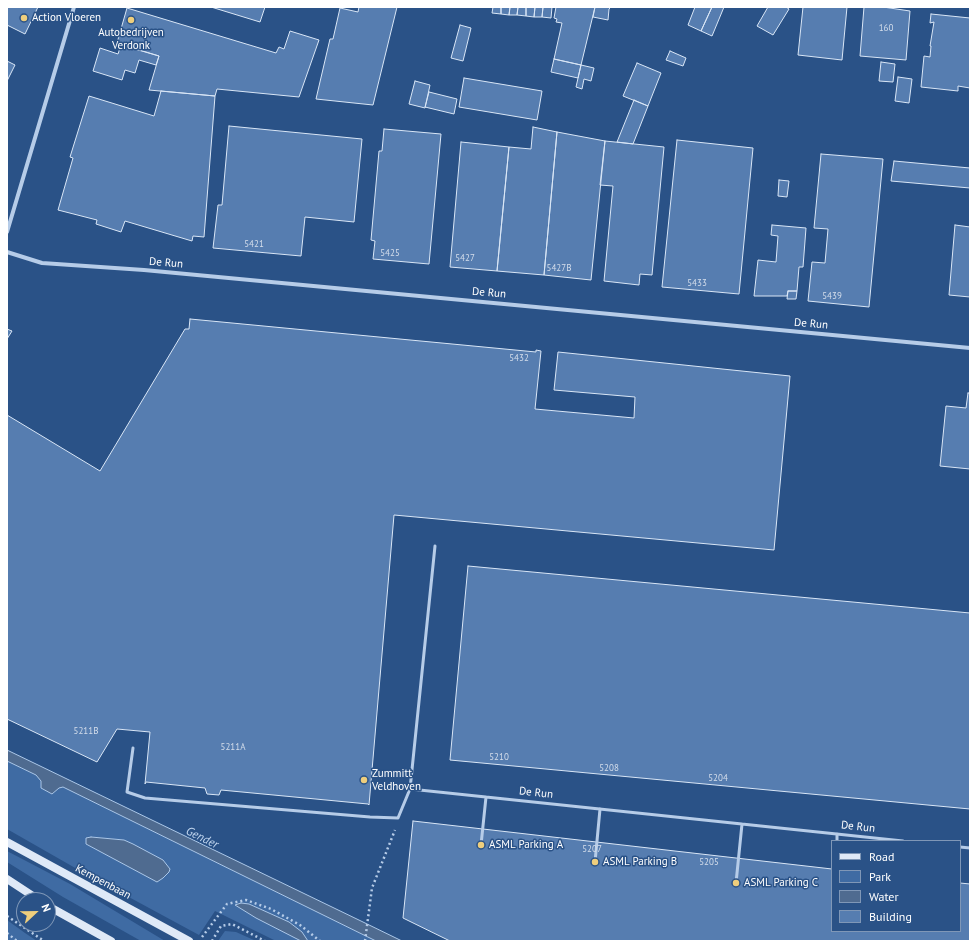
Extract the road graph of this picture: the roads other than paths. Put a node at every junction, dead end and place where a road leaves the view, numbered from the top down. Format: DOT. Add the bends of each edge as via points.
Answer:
graph roads {
  1 [pos="74,7"];
  2 [pos="7,232"];
  3 [pos="7,252"];
  4 [pos="970,348"];
  5 [pos="435,546"];
  6 [pos="133,748"];
  7 [pos="410,789"];
  8 [pos="486,797"];
  9 [pos="600,809"];
  10 [pos="742,824"];
  11 [pos="837,834"];
  12 [pos="837,840"];
  13 [pos="894,840"];
  14 [pos="7,842"];
  15 [pos="481,845"];
  16 [pos="595,862"];
  17 [pos="7,880"];
  18 [pos="736,883"];
  19 [pos="26,892"];
  20 [pos="56,910"];
  21 [pos="111,941"];
  22 [pos="189,941"];
  1 -- 2 [label="street"];
  3 -- 4 [label="street, De Run" via="42,263 144,270"];
  5 -- 7 [label="lane"];
  6 -- 7 [label="lane" via="128,792 145,798 398,818"];
  7 -- 8 [label="lane, De Run"];
  8 -- 9 [label="lane, De Run"];
  8 -- 15 [label="lane"];
  9 -- 10 [label="lane, De Run"];
  9 -- 16 [label="lane"];
  10 -- 11 [label="lane, De Run"];
  10 -- 18 [label="lane"];
  11 -- 12 [label="lane"];
  11 -- 13 [label="lane, De Run"];
  14 -- 22 [label="main road, Kempenbaan"];
  17 -- 19 [label="main road"];
  20 -- 21 [label="main road"];
}
